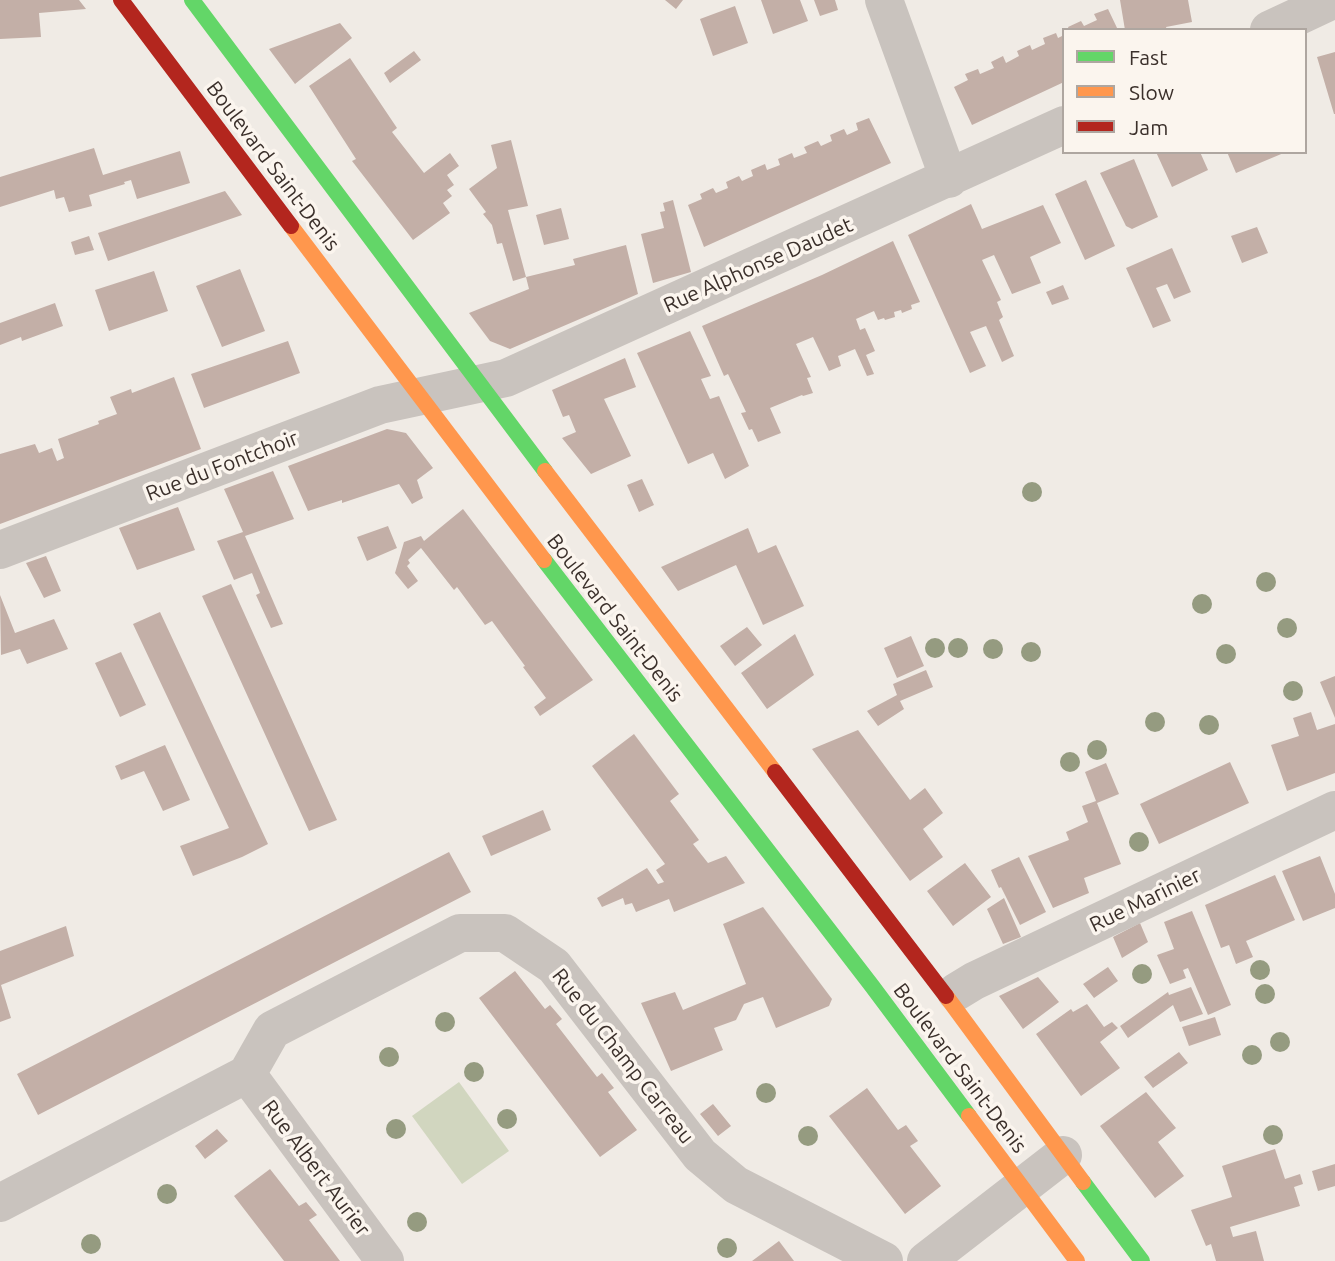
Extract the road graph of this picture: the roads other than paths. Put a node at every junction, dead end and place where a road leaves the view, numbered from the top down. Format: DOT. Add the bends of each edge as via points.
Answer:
graph roads {
  1 [pos="121,0"];
  2 [pos="192,0"];
  3 [pos="884,0"];
  4 [pos="1333,0"];
  5 [pos="1273,28"];
  6 [pos="1062,126"];
  7 [pos="949,179"];
  8 [pos="448,390"];
  9 [pos="0,550"];
  10 [pos="1335,810"];
  11 [pos="956,992"];
  12 [pos="247,1074"];
  13 [pos="1063,1155"];
  14 [pos="1023,1188"];
  15 [pos="0,1203"];
  16 [pos="385,1261"];
  17 [pos="884,1261"];
  18 [pos="926,1261"];
  19 [pos="1077,1261"];
  20 [pos="1142,1261"];
  1 -- 8 [label="main road, Boulevard Saint-Denis"];
  2 -- 8 [label="main road, Boulevard Saint-Denis"];
  3 -- 7 [label="street"];
  4 -- 5 [label="street"];
  6 -- 7 [label="street, Rue Alphonse Daudet"];
  7 -- 8 [label="street, Rue Alphonse Daudet" via="506,378"];
  8 -- 9 [label="street, Rue du Fontchoir" via="380,405"];
  8 -- 13 [label="main road, Boulevard Saint-Denis" via="901,935"];
  8 -- 14 [label="main road, Boulevard Saint-Denis" via="872,986"];
  10 -- 11 [label="street, Rue Marinier"];
  12 -- 15 [label="street"];
  12 -- 16 [label="street, Rue Albert Aurier"];
  12 -- 17 [label="street, Rue du Champ Carreau" via="272,1030 460,933 506,933 554,966 699,1155 736,1185"];
  13 -- 14 [label="street"];
  13 -- 20 [label="main road, Boulevard Saint-Denis"];
  14 -- 18 [label="street"];
  14 -- 19 [label="main road, Boulevard Saint-Denis"];
}
